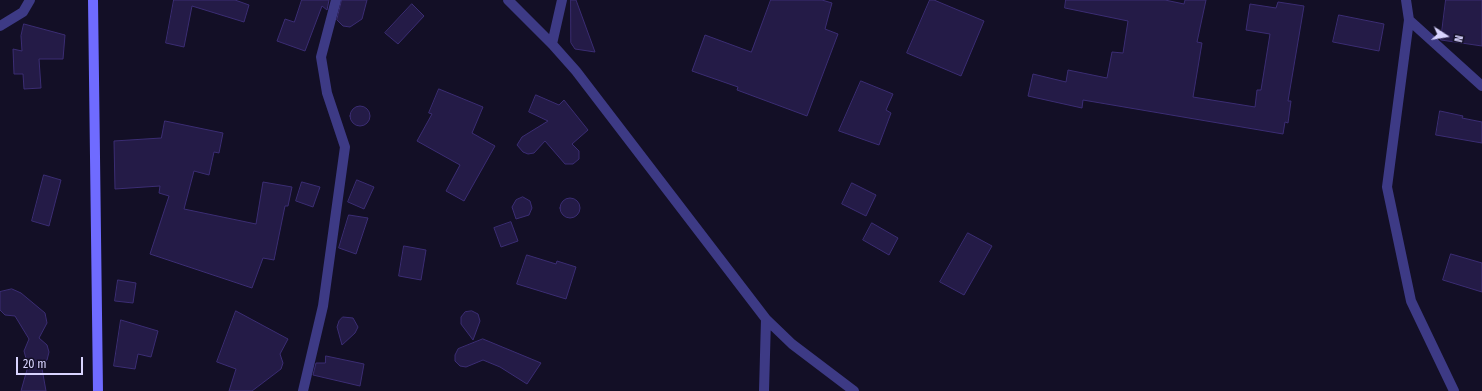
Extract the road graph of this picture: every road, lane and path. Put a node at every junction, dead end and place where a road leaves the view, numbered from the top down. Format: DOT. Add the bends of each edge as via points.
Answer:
graph roads {
  1 [pos="30,0"];
  2 [pos="93,0"];
  3 [pos="336,0"];
  4 [pos="508,0"];
  5 [pos="562,0"];
  6 [pos="1406,0"];
  7 [pos="1409,20"];
  8 [pos="0,26"];
  9 [pos="552,44"];
  10 [pos="1482,86"];
  11 [pos="766,319"];
  12 [pos="98,391"];
  13 [pos="303,391"];
  14 [pos="764,391"];
  15 [pos="854,391"];
  16 [pos="1454,391"];
  1 -- 8 [label="street" via="24,12"];
  2 -- 12 [label="main road"];
  3 -- 13 [label="street" via="322,57 328,93 345,147 322,306"];
  4 -- 9 [label="street"];
  5 -- 9 [label="street"];
  6 -- 7 [label="street"];
  7 -- 10 [label="street"];
  7 -- 16 [label="street" via="1387,187 1411,301"];
  9 -- 11 [label="street" via="581,77"];
  11 -- 14 [label="street"];
  11 -- 15 [label="street" via="792,344"];
}
